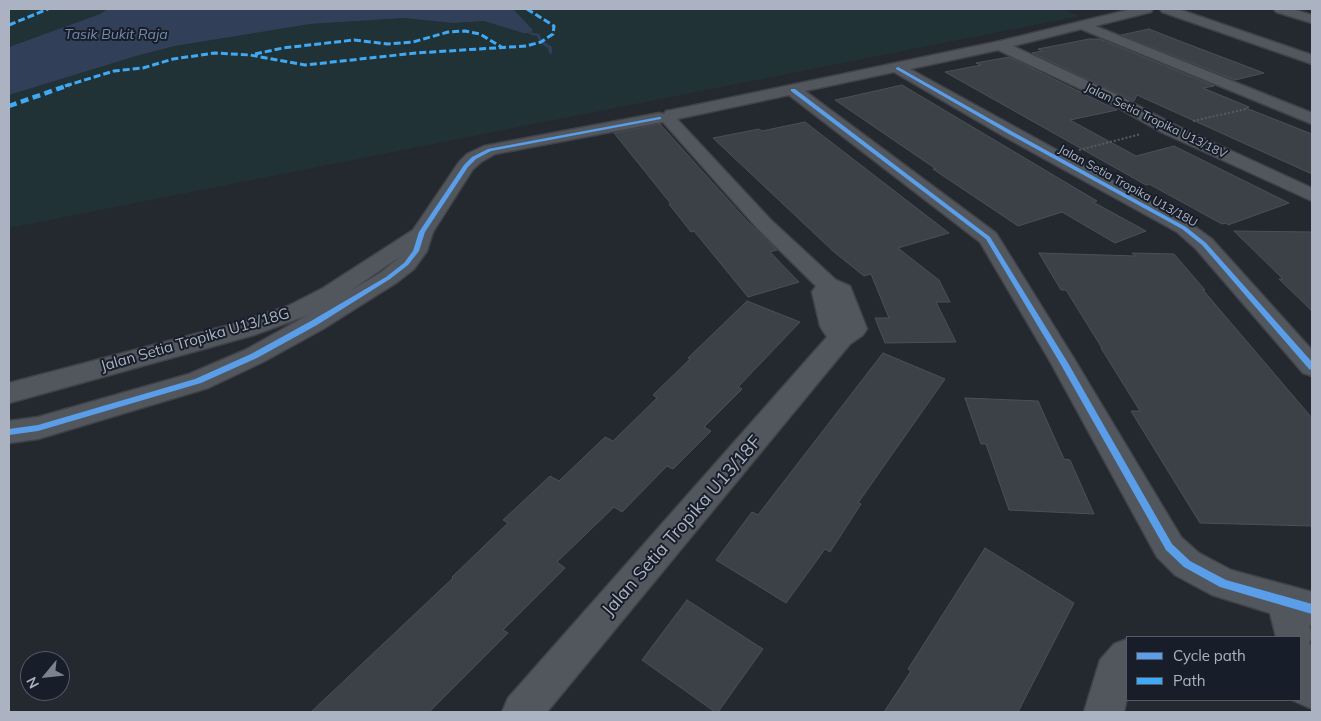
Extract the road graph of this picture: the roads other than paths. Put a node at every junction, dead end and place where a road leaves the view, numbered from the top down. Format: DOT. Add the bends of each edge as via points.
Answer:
graph roads {
  1 [pos="1147,9"];
  2 [pos="1166,9"];
  3 [pos="1280,9"];
  4 [pos="1312,19"];
  5 [pos="1082,25"];
  6 [pos="1000,45"];
  7 [pos="1312,60"];
  8 [pos="898,68"];
  9 [pos="794,90"];
  10 [pos="667,118"];
  11 [pos="1312,119"];
  12 [pos="1312,195"];
  13 [pos="422,232"];
  14 [pos="1312,367"];
  15 [pos="9,393"];
  16 [pos="9,432"];
  17 [pos="1298,605"];
  18 [pos="1294,636"];
  19 [pos="1126,658"];
  20 [pos="522,712"];
  21 [pos="1104,712"];
  1 -- 5 [label="street"];
  2 -- 7 [label="street"];
  3 -- 4 [label="street"];
  5 -- 6 [label="street"];
  5 -- 11 [label="street"];
  6 -- 8 [label="street"];
  6 -- 12 [label="street, Jalan Setia Tropika U13/18V" via="1112,98 1166,128"];
  8 -- 9 [label="street"];
  8 -- 14 [label="street, Jalan Setia Tropika U13/18U" via="1191,233"];
  9 -- 10 [label="street"];
  9 -- 17 [label="street" via="988,238 1169,546 1187,564 1224,584"];
  10 -- 13 [label="street" via="490,150 466,166"];
  10 -- 20 [label="street, Jalan Setia Tropika U13/18F" via="764,224 828,284 824,292 832,326 841,338"];
  13 -- 15 [label="street, Jalan Setia Tropika U13/18G" via="331,293 297,311"];
  13 -- 16 [label="street" via="416,251 388,278 254,356 198,381 38,428"];
  17 -- 18 [label="street"];
  19 -- 21 [label="street" via="1114,673"];
}
